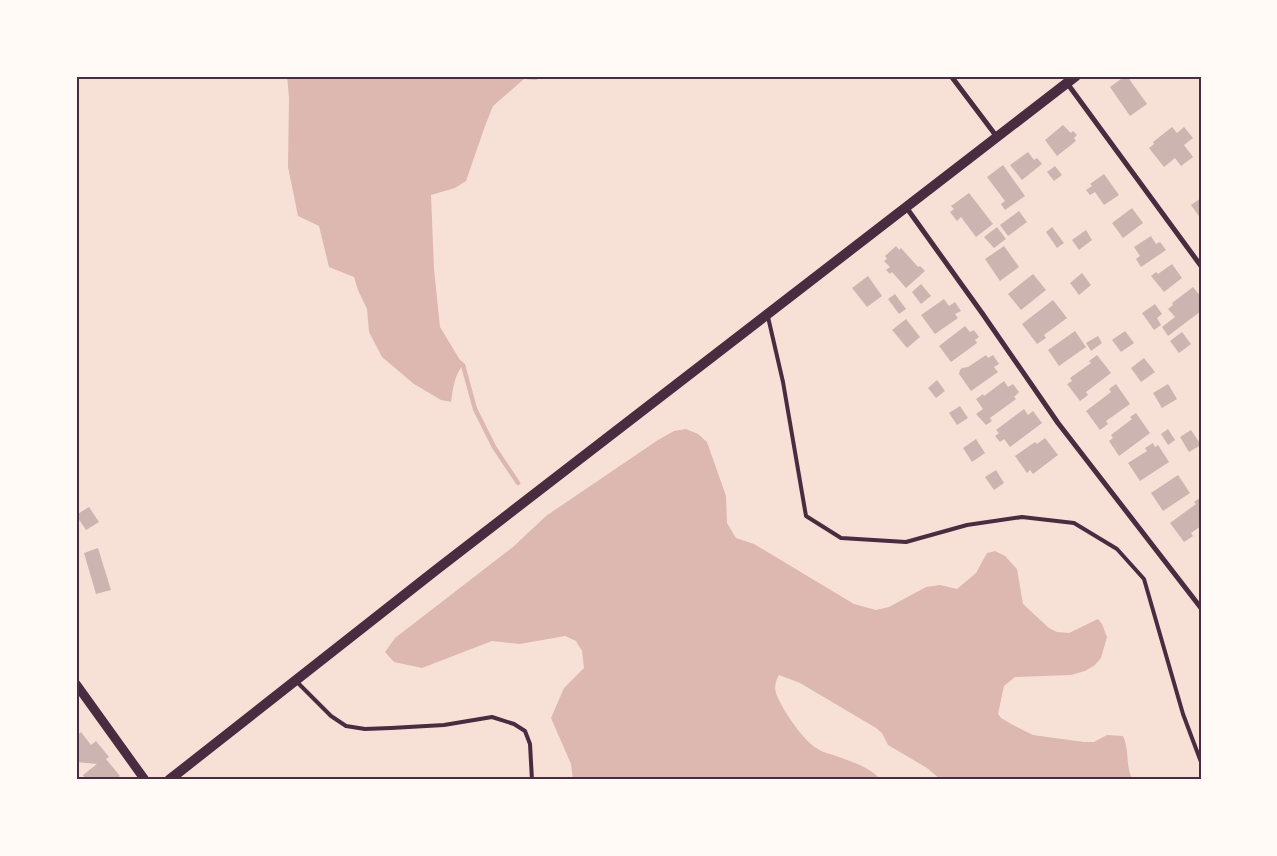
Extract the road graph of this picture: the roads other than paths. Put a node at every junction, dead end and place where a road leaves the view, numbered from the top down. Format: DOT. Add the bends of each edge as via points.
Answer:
graph roads {
  1 [pos="951,76"];
  2 [pos="1076,76"];
  3 [pos="1067,83"];
  4 [pos="997,137"];
  5 [pos="906,207"];
  6 [pos="1201,266"];
  7 [pos="767,315"];
  8 [pos="1201,608"];
  9 [pos="295,680"];
  10 [pos="76,684"];
  11 [pos="1201,762"];
  12 [pos="145,780"];
  13 [pos="169,780"];
  14 [pos="532,780"];
  1 -- 4 [label="street"];
  2 -- 3 [label="main road"];
  3 -- 4 [label="main road"];
  3 -- 6 [label="street"];
  4 -- 5 [label="main road"];
  5 -- 7 [label="main road"];
  5 -- 8 [label="street" via="1058,423"];
  7 -- 9 [label="main road"];
  7 -- 11 [label="lane" via="783,382 806,516 841,538 906,542 967,525 1022,517 1074,523 1117,549 1144,579 1183,714"];
  9 -- 13 [label="main road"];
  9 -- 14 [label="lane" via="346,726 365,729 444,725 492,717 514,724 525,731 530,744"];
  10 -- 12 [label="street"];
}
